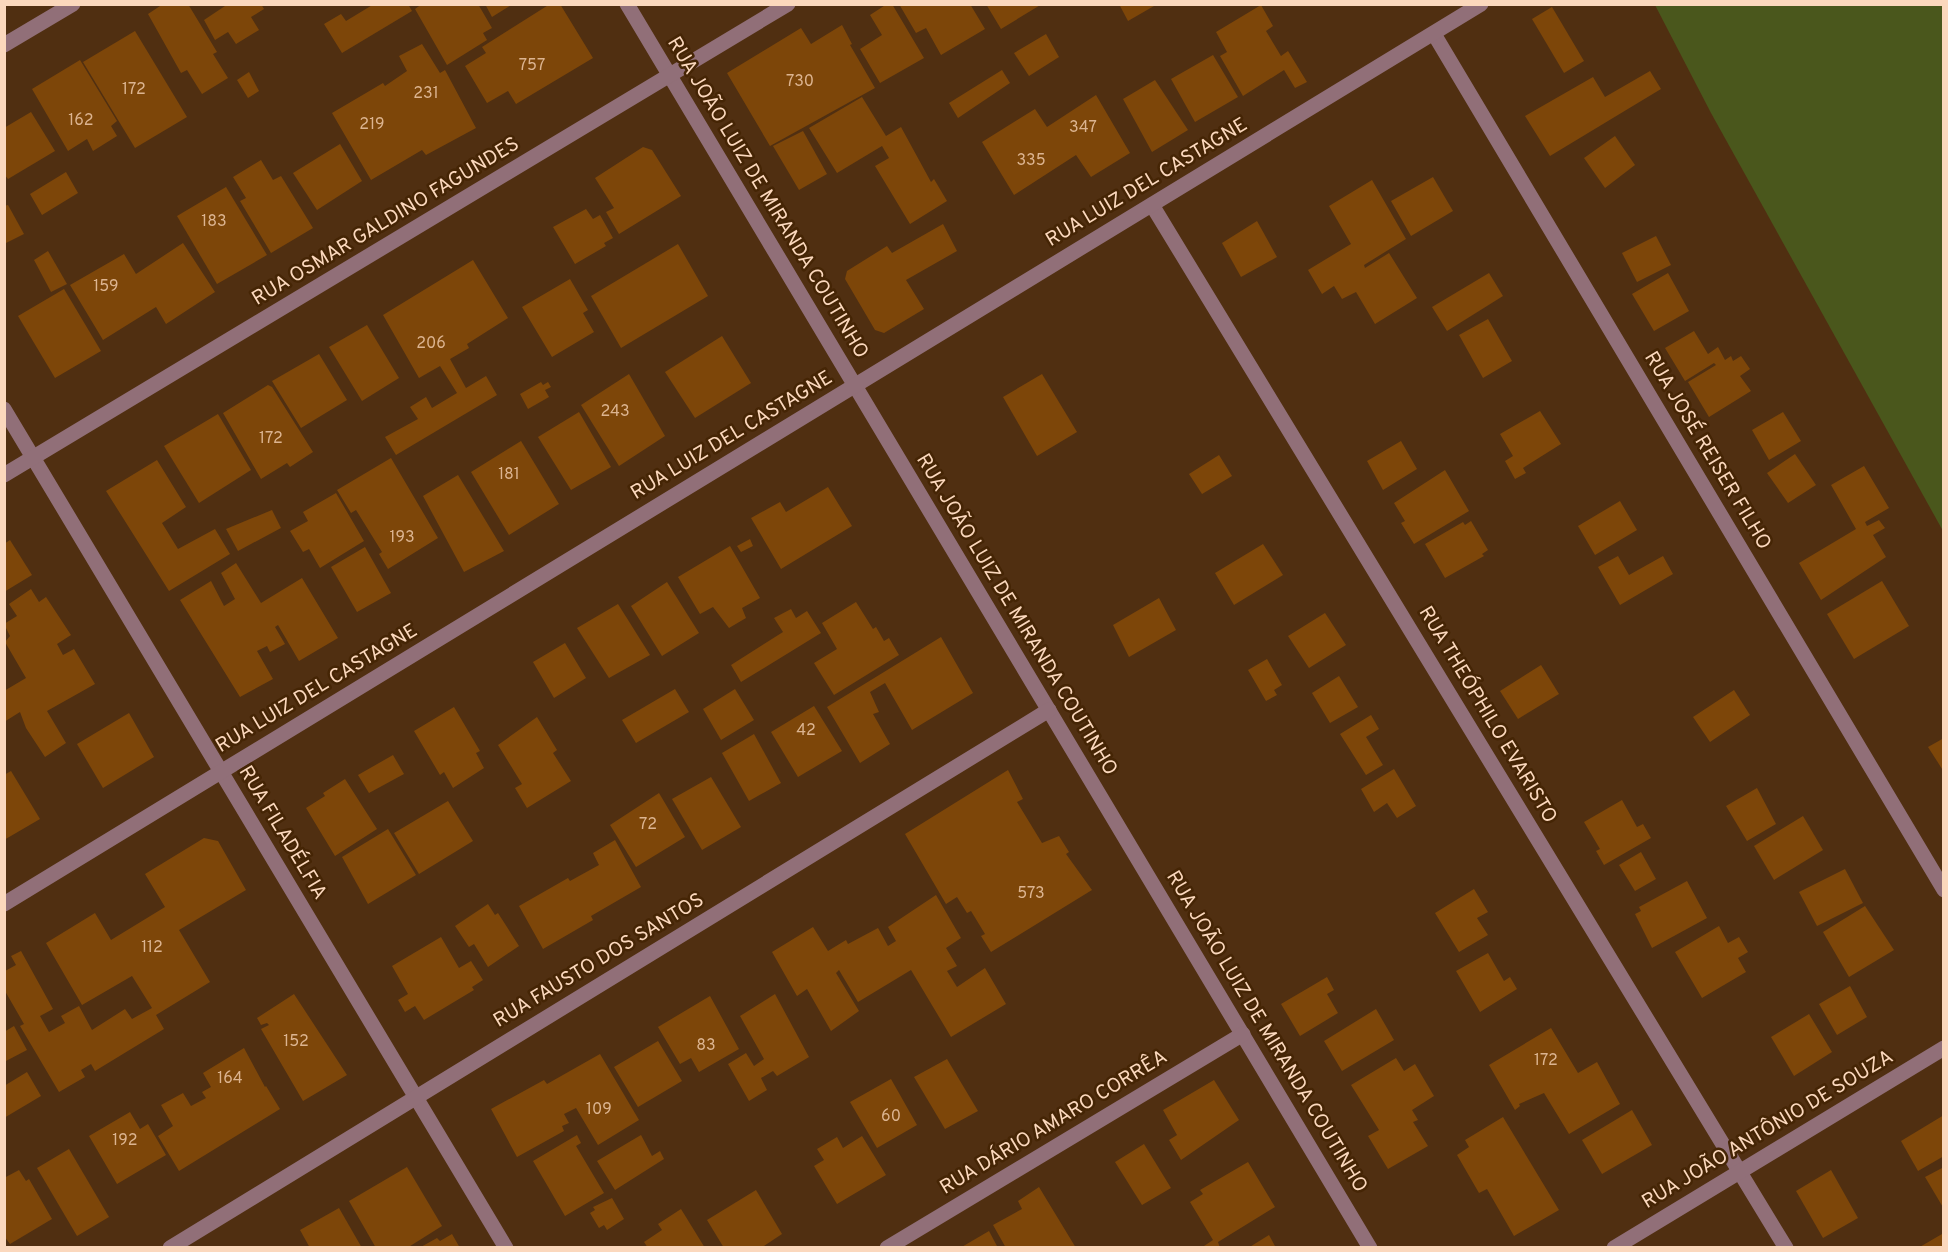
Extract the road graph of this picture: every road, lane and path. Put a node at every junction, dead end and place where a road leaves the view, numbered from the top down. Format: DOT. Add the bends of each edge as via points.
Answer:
graph roads {
  1 [pos="72,4"];
  2 [pos="627,4"];
  3 [pos="788,4"];
  4 [pos="1481,4"];
  5 [pos="1434,33"];
  6 [pos="4,45"];
  7 [pos="669,76"];
  8 [pos="1152,205"];
  9 [pos="855,386"];
  10 [pos="4,409"];
  11 [pos="34,458"];
  12 [pos="4,475"];
  13 [pos="1049,710"];
  14 [pos="221,772"];
  15 [pos="1944,890"];
  16 [pos="4,904"];
  17 [pos="1243,1034"];
  18 [pos="1944,1048"];
  19 [pos="416,1097"];
  20 [pos="1740,1171"];
  21 [pos="170,1248"];
  22 [pos="506,1248"];
  23 [pos="887,1248"];
  24 [pos="1370,1248"];
  25 [pos="1614,1248"];
  26 [pos="1786,1248"];
  1 -- 6 [label="street"];
  2 -- 7 [label="street, RUA JOÃO LUIZ DE MIRANDA COUTINHO"];
  3 -- 7 [label="street, RUA OSMAR GALDINO FAGUNDES"];
  4 -- 5 [label="street, RUA LUIZ DEL CASTAGNE"];
  5 -- 8 [label="street, RUA LUIZ DEL CASTAGNE"];
  5 -- 15 [label="street, RUA JOSÉ REISER FILHO"];
  7 -- 9 [label="street, RUA JOÃO LUIZ DE MIRANDA COUTINHO"];
  7 -- 11 [label="street, RUA OSMAR GALDINO FAGUNDES"];
  8 -- 9 [label="street, RUA LUIZ DEL CASTAGNE"];
  8 -- 20 [label="street, RUA THEÓPHILO EVARISTO"];
  9 -- 13 [label="street, RUA JOÃO LUIZ DE MIRANDA COUTINHO"];
  9 -- 14 [label="street, RUA LUIZ DEL CASTAGNE"];
  10 -- 11 [label="street, RUA FILADÉLFIA"];
  11 -- 12 [label="street, RUA OSMAR GALDINO FAGUNDES"];
  11 -- 14 [label="street, RUA FILADÉLFIA"];
  13 -- 17 [label="street, RUA JOÃO LUIZ DE MIRANDA COUTINHO"];
  13 -- 19 [label="street, RUA FAUSTO DOS SANTOS"];
  14 -- 16 [label="street, RUA LUIZ DEL CASTAGNE"];
  14 -- 19 [label="street, RUA FILADÉLFIA"];
  17 -- 23 [label="street, RUA DÁRIO AMARO CORRÊA"];
  17 -- 24 [label="street, RUA JOÃO LUIZ DE MIRANDA COUTINHO"];
  18 -- 20 [label="street, RUA JOÃO ANTÔNIO DE SOUZA"];
  19 -- 21 [label="street, RUA FAUSTO DOS SANTOS"];
  19 -- 22 [label="street, RUA FILADÉLFIA"];
  20 -- 25 [label="street, RUA JOÃO ANTÔNIO DE SOUZA"];
  20 -- 26 [label="street, RUA THEÓPHILO EVARISTO"];
}
